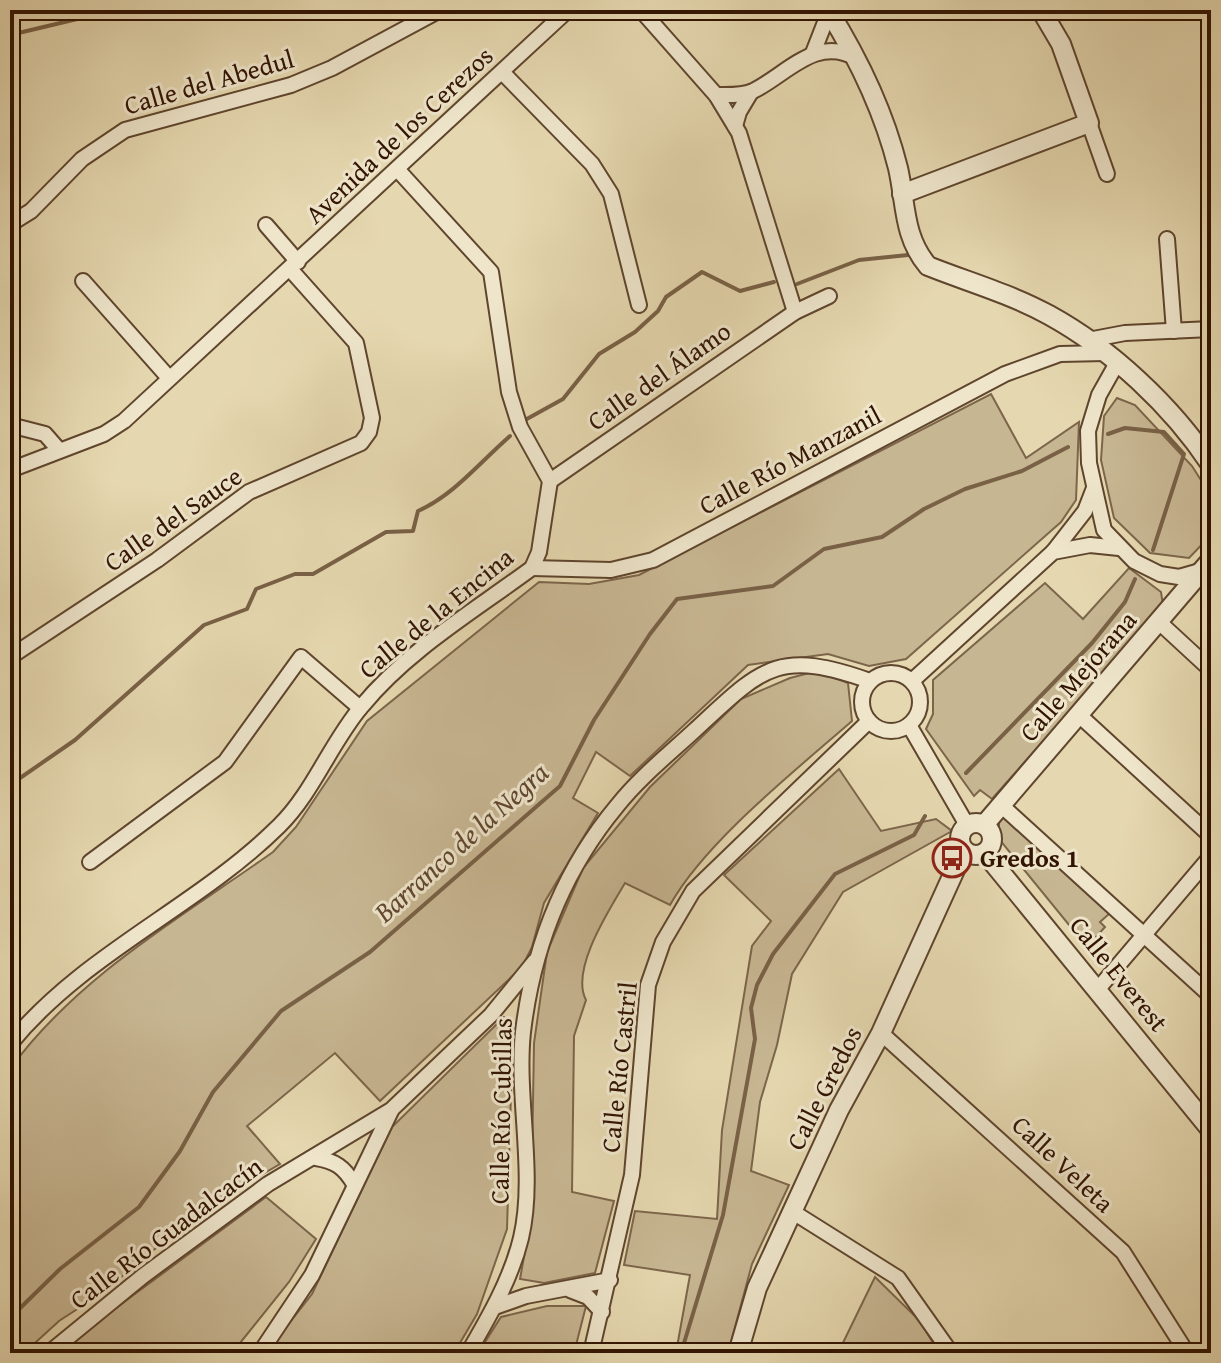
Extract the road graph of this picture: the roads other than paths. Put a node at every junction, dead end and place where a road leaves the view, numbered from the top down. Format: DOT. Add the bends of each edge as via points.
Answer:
graph roads {
  1 [pos="440,10"];
  2 [pos="568,10"];
  3 [pos="641,10"];
  4 [pos="1041,10"];
  5 [pos="829,11"];
  6 [pos="813,53"];
  7 [pos="856,58"];
  8 [pos="502,72"];
  9 [pos="751,92"];
  10 [pos="716,95"];
  11 [pos="1089,123"];
  12 [pos="735,126"];
  13 [pos="397,169"];
  14 [pos="1107,174"];
  15 [pos="902,194"];
  16 [pos="10,224"];
  17 [pos="266,225"];
  18 [pos="1167,239"];
  19 [pos="294,266"];
  20 [pos="83,281"];
  21 [pos="829,296"];
  22 [pos="639,305"];
  23 [pos="795,312"];
  24 [pos="1071,329"];
  25 [pos="1211,329"];
  26 [pos="1174,331"];
  27 [pos="1088,340"];
  28 [pos="1060,354"];
  29 [pos="1111,358"];
  30 [pos="169,378"];
  31 [pos="10,425"];
  32 [pos="59,450"];
  33 [pos="1210,461"];
  34 [pos="10,470"];
  35 [pos="550,481"];
  36 [pos="1094,488"];
  37 [pos="1119,548"];
  38 [pos="1053,552"];
  39 [pos="1206,565"];
  40 [pos="532,568"];
  41 [pos="1160,574"];
  42 [pos="1164,615"];
  43 [pos="10,657"];
  44 [pos="1211,670"];
  45 [pos="870,681"];
  46 [pos="912,681"];
  47 [pos="360,708"];
  48 [pos="1079,715"];
  49 [pos="869,721"];
  50 [pos="909,725"];
  51 [pos="1001,805"];
  52 [pos="976,825"];
  53 [pos="1211,836"];
  54 [pos="964,850"];
  55 [pos="985,853"];
  56 [pos="1211,856"];
  57 [pos="90,862"];
  58 [pos="1143,934"];
  59 [pos="538,958"];
  60 [pos="1098,989"];
  61 [pos="1211,996"];
  62 [pos="881,1033"];
  63 [pos="10,1044"];
  64 [pos="391,1110"];
  65 [pos="1211,1130"];
  66 [pos="316,1158"];
  67 [pos="354,1184"];
  68 [pos="793,1212"];
  69 [pos="507,1275"];
  70 [pos="610,1280"];
  71 [pos="570,1290"];
  72 [pos="526,1296"];
  73 [pos="495,1307"];
  74 [pos="602,1312"];
  75 [pos="49,1353"];
  76 [pos="260,1353"];
  77 [pos="468,1353"];
  78 [pos="591,1353"];
  79 [pos="738,1353"];
  80 [pos="951,1353"];
  81 [pos="1187,1353"];
  1 -- 16 [label="street, Calle del Abedul" via="291,85 125,130 82,159 31,211"];
  2 -- 8 [label="street, Avenida de los Cerezos"];
  3 -- 10 [label="street"];
  4 -- 11 [label="street" via="1061,44"];
  5 -- 6 [label="street"];
  5 -- 7 [label="street"];
  6 -- 7 [label="street" via="846,52"];
  6 -- 9 [label="street"];
  7 -- 15 [label="street" via="898,166"];
  8 -- 13 [label="street, Avenida de los Cerezos"];
  8 -- 22 [label="street" via="592,164 611,194"];
  9 -- 10 [label="street"];
  9 -- 12 [label="street"];
  10 -- 12 [label="street"];
  11 -- 14 [label="street"];
  11 -- 15 [label="street"];
  12 -- 23 [label="street"];
  13 -- 19 [label="street, Avenida de los Cerezos"];
  13 -- 35 [label="street" via="491,272 509,392 520,427"];
  15 -- 24 [label="street" via="916,252 928,266 1047,314"];
  17 -- 19 [label="street, Avenida de los Cerezos"];
  18 -- 26 [label="street"];
  19 -- 30 [label="street, Avenida de los Cerezos"];
  19 -- 43 [label="street, Calle del Sauce" via="356,343 372,418 369,432 361,443 249,492"];
  20 -- 30 [label="street"];
  21 -- 23 [label="street, Calle del Álamo"];
  23 -- 35 [label="street, Calle del Álamo"];
  24 -- 27 [label="street"];
  24 -- 28 [label="street"];
  25 -- 26 [label="street"];
  26 -- 27 [label="street"];
  27 -- 29 [label="street"];
  28 -- 29 [label="street, Calle Río Manzanil"];
  28 -- 40 [label="street, Calle Río Manzanil" via="1005,374 653,560 611,570"];
  29 -- 33 [label="street" via="1184,428"];
  29 -- 36 [label="street" via="1088,431"];
  30 -- 32 [label="street, Avenida de los Cerezos" via="124,421"];
  31 -- 32 [label="street" via="45,434"];
  32 -- 34 [label="street, Avenida de los Cerezos"];
  35 -- 40 [label="street, Calle de la Encina"];
  36 -- 37 [label="street" via="1104,530"];
  36 -- 38 [label="street" via="1085,511"];
  37 -- 38 [label="street" via="1090,545"];
  37 -- 41 [label="street"];
  38 -- 46 [label="street"];
  39 -- 41 [label="street" via="1179,577"];
  39 -- 42 [label="street, Calle Mejorana"];
  40 -- 47 [label="street, Calle de la Encina" via="389,676"];
  41 -- 42 [label="street" via="1167,586"];
  42 -- 44 [label="street"];
  42 -- 48 [label="street, Calle Mejorana"];
  45 -- 46 [label="street" via="896,673"];
  45 -- 49 [label="street" via="862,705"];
  45 -- 59 [label="street, Calle Río Cubillas" via="820,665 752,678 617,804 575,864 547,920"];
  46 -- 50 [label="street" via="920,699"];
  47 -- 57 [label="street, Calle de la Encina" via="301,657 225,762"];
  47 -- 63 [label="street, Calle de la Encina" via="282,824 246,856 71,982"];
  48 -- 51 [label="street, Calle Mejorana"];
  48 -- 53 [label="street"];
  49 -- 50 [label="street" via="884,730"];
  49 -- 70 [label="street, Calle Río Castril" via="693,891 663,942 648,985 632,1175"];
  50 -- 52 [label="street"];
  51 -- 52 [label="street, Calle Mejorana"];
  51 -- 58 [label="street"];
  52 -- 54 [label="street" via="960,840"];
  52 -- 55 [label="street" via="992,838"];
  54 -- 55 [label="street" via="977,856"];
  54 -- 62 [label="street, Calle Gredos"];
  55 -- 60 [label="street, Calle Everest"];
  56 -- 58 [label="street"];
  58 -- 60 [label="street"];
  58 -- 61 [label="street"];
  59 -- 64 [label="street, Calle Río Guadalcacín" via="491,1015"];
  59 -- 69 [label="street, Calle Río Cubillas" via="523,1034 521,1236"];
  60 -- 65 [label="street, Calle Everest"];
  62 -- 68 [label="street, Calle Gredos"];
  62 -- 81 [label="street, Calle Veleta" via="1123,1252"];
  64 -- 66 [label="street, Calle Río Guadalcacín"];
  64 -- 67 [label="street"];
  66 -- 67 [label="street" via="333,1160"];
  66 -- 75 [label="street, Calle Río Guadalcacín" via="268,1184"];
  67 -- 76 [label="street" via="312,1275"];
  68 -- 79 [label="street, Calle Gredos" via="757,1288"];
  68 -- 80 [label="street" via="898,1278"];
  69 -- 72 [label="street" via="513,1289"];
  69 -- 73 [label="street, Calle Río Cubillas"];
  70 -- 71 [label="street"];
  70 -- 74 [label="street, Calle Río Castril"];
  71 -- 72 [label="street"];
  71 -- 74 [label="street" via="588,1297"];
  72 -- 73 [label="street"];
  73 -- 77 [label="street, Calle Río Cubillas"];
  74 -- 78 [label="street, Calle Río Castril"];
}
